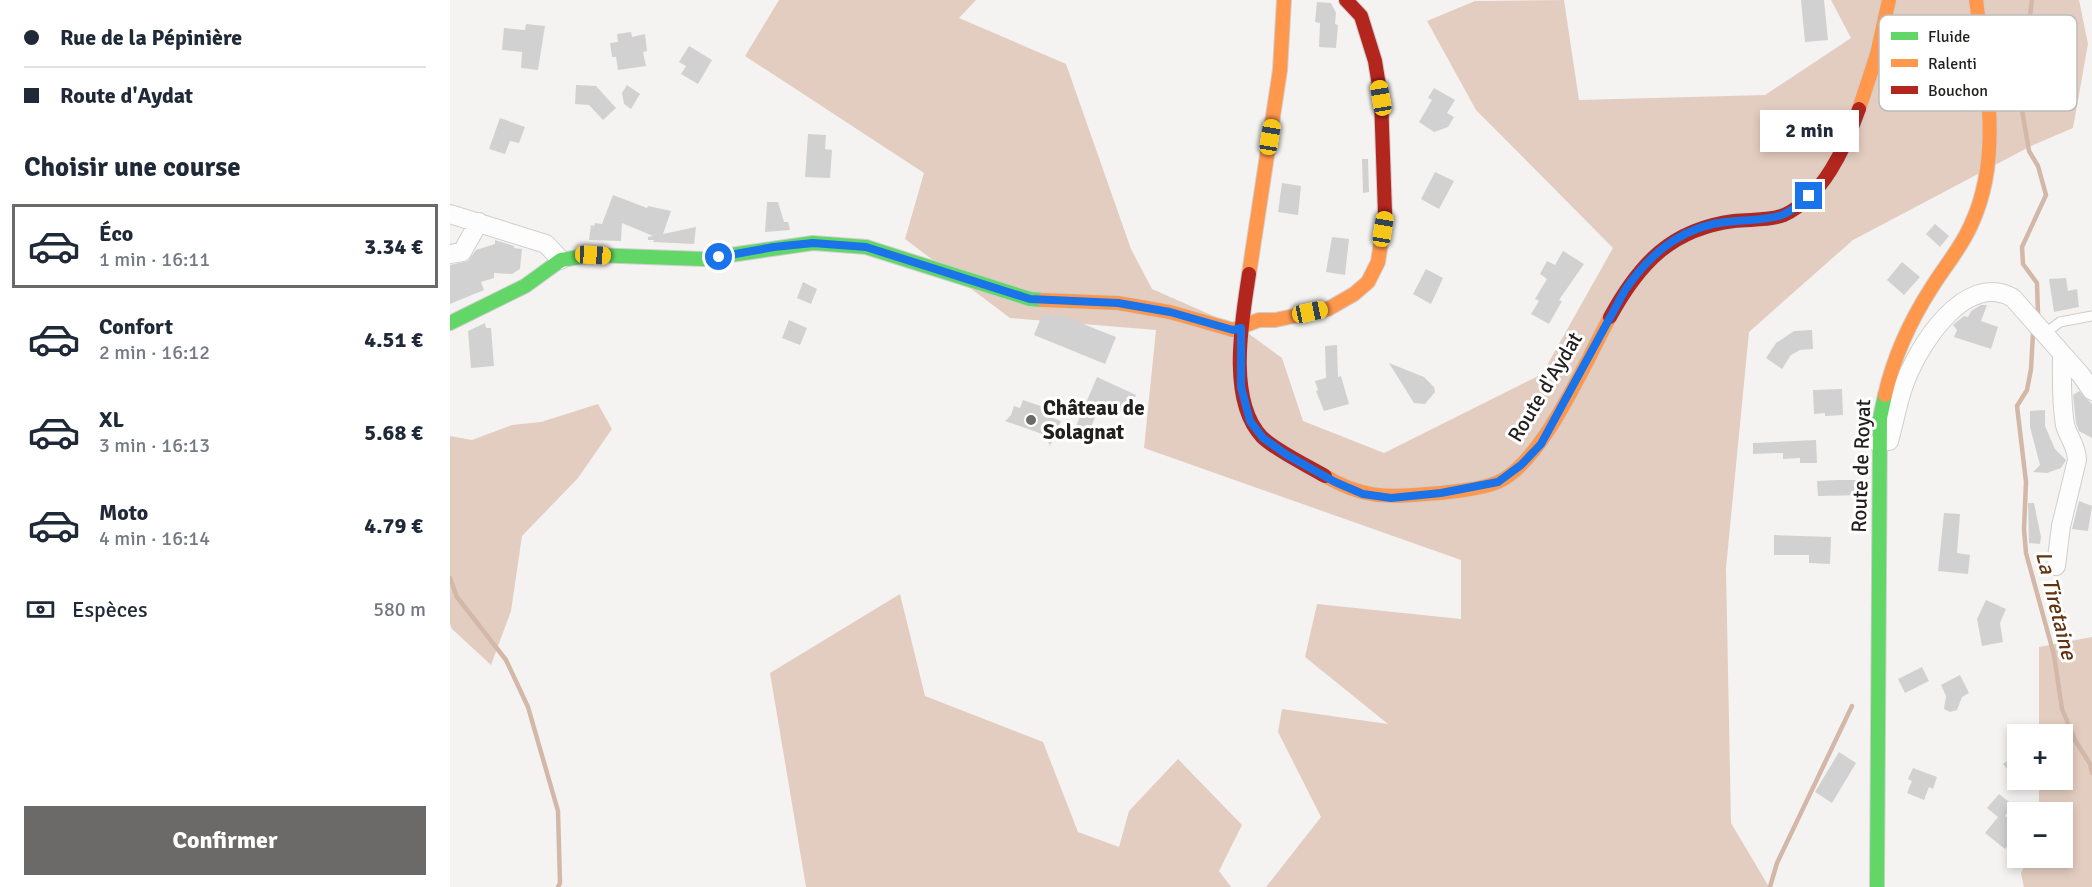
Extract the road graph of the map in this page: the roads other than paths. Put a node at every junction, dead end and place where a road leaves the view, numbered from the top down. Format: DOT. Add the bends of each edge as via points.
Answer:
graph roads {
  1 [pos="1284,0"];
  2 [pos="1346,0"];
  3 [pos="1889,0"];
  4 [pos="1976,0"];
  5 [pos="1360,8"];
  6 [pos="1885,15"];
  7 [pos="1978,15"];
  8 [pos="1879,42"];
  9 [pos="1988,111"];
  10 [pos="450,214"];
  11 [pos="479,222"];
  12 [pos="450,254"];
  13 [pos="561,260"];
  14 [pos="2092,316"];
  15 [pos="450,323"];
  16 [pos="1241,328"];
  17 [pos="2044,334"];
  18 [pos="2062,354"];
  19 [pos="2092,391"];
  20 [pos="1878,443"];
  21 [pos="2056,566"];
  22 [pos="1876,887"];
  1 -- 16 [label="main road, Route d'Aydat" via="1281,63"];
  2 -- 5 [label="main road"];
  3 -- 6 [label="main road, Route d'Aydat"];
  4 -- 7 [label="main road, Route de Royat"];
  5 -- 16 [label="main road" via="1381,98 1385,213 1378,262 1368,282 1328,309 1259,320"];
  8 -- 16 [label="main road, Route d'Aydat" via="1871,76 1845,142 1828,174 1809,196 1783,215 1712,224 1684,234 1656,252 1625,290 1541,444 1498,482 1391,498 1363,494 1287,455 1263,438 1250,421 1241,387"];
  9 -- 20 [label="main road, Route de Royat" via="1985,188 1974,220 1912,320 1893,360"];
  10 -- 11 [label="street"];
  11 -- 12 [label="street" via="462,252"];
  11 -- 13 [label="street" via="546,244"];
  13 -- 15 [label="main road" via="525,286"];
  13 -- 16 [label="main road" via="593,255 703,259 813,243 866,247 1030,299 1118,303 1170,312 1233,330"];
  14 -- 17 [label="lane" via="2060,322"];
  17 -- 18 [label="street"];
  17 -- 20 [label="street" via="2002,291 1971,295 1934,330 1903,388 1889,441"];
  18 -- 19 [label="street"];
  18 -- 21 [label="street" via="2062,410 2078,460 2061,526"];
  20 -- 22 [label="main road, Route de Royat"];
}
